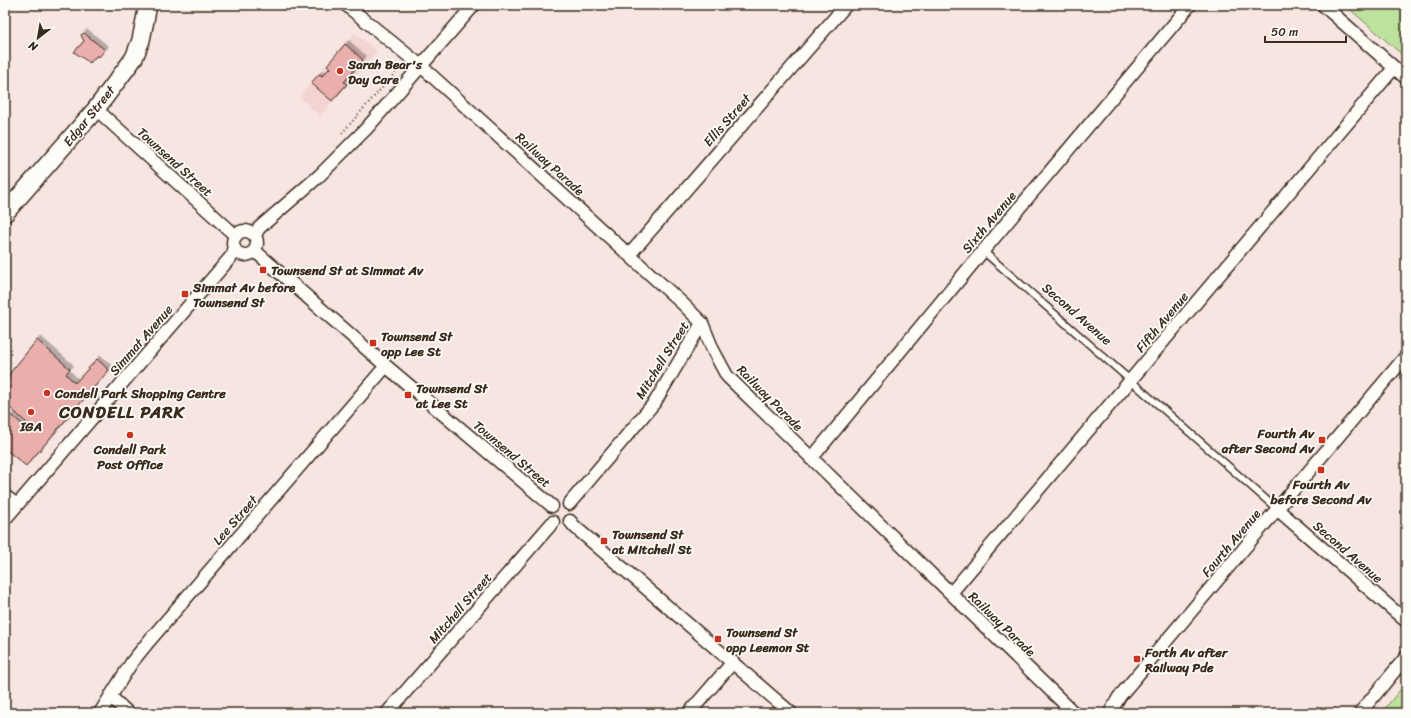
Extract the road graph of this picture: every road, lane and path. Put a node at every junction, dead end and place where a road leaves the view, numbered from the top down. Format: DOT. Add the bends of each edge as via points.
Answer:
graph roads {
  1 [pos="148,5"];
  2 [pos="346,5"];
  3 [pos="474,5"];
  4 [pos="846,5"];
  5 [pos="1190,5"];
  6 [pos="1323,5"];
  7 [pos="402,64"];
  8 [pos="421,66"];
  9 [pos="1394,68"];
  10 [pos="1406,78"];
  11 [pos="96,109"];
  12 [pos="342,133"];
  13 [pos="5,214"];
  14 [pos="255,235"];
  15 [pos="236,236"];
  16 [pos="236,251"];
  17 [pos="255,251"];
  18 [pos="983,251"];
  19 [pos="630,254"];
  20 [pos="702,323"];
  21 [pos="1406,356"];
  22 [pos="386,366"];
  23 [pos="1132,380"];
  24 [pos="811,459"];
  25 [pos="5,496"];
  26 [pos="569,504"];
  27 [pos="17,505"];
  28 [pos="552,506"];
  29 [pos="1277,509"];
  30 [pos="5,519"];
  31 [pos="570,521"];
  32 [pos="553,522"];
  33 [pos="951,593"];
  34 [pos="1406,621"];
  35 [pos="1406,658"];
  36 [pos="733,662"];
  37 [pos="110,696"];
  38 [pos="1364,712"];
  39 [pos="100,713"];
  40 [pos="128,713"];
  41 [pos="387,713"];
  42 [pos="689,713"];
  43 [pos="791,713"];
  44 [pos="1074,713"];
  45 [pos="1110,713"];
  1 -- 11 [label="main road, Edgar Street" via="141,40 134,58"];
  2 -- 8 [label="street, Railway Parade"];
  3 -- 8 [label="street"];
  4 -- 19 [label="street, Ellis Street"];
  5 -- 18 [label="street, Sixth Avenue"];
  6 -- 9 [label="street"];
  7 -- 12 [label="path"];
  8 -- 14 [label="street" via="366,129"];
  8 -- 19 [label="street, Railway Parade"];
  9 -- 10 [label="street"];
  9 -- 23 [label="street, Fifth Avenue"];
  11 -- 13 [label="main road, Edgar Street"];
  11 -- 15 [label="street, Townsend Street"];
  14 -- 15 [label="street" via="245,231"];
  14 -- 17 [label="street" via="258,244"];
  15 -- 16 [label="street"];
  16 -- 17 [label="street" via="249,255"];
  16 -- 27 [label="street, Simmat Avenue"];
  17 -- 22 [label="street, Townsend Street"];
  18 -- 23 [label="lane, Second Avenue"];
  18 -- 24 [label="street, Sixth Avenue"];
  19 -- 20 [label="street, Railway Parade"];
  20 -- 24 [label="street, Railway Parade" via="727,376"];
  20 -- 26 [label="street, Mitchell Street" via="655,402"];
  21 -- 29 [label="street, Fourth Avenue"];
  22 -- 28 [label="street, Townsend Street"];
  22 -- 37 [label="street, Lee Street" via="149,640"];
  23 -- 29 [label="lane, Second Avenue"];
  23 -- 33 [label="street, Fifth Avenue"];
  24 -- 33 [label="street, Railway Parade"];
  25 -- 27 [label="street"];
  26 -- 28 [label="street" via="562,501"];
  26 -- 31 [label="street" via="573,514"];
  27 -- 30 [label="street, Simmat Avenue"];
  28 -- 32 [label="street" via="550,516"];
  29 -- 34 [label="street, Second Avenue"];
  29 -- 45 [label="street, Fourth Avenue" via="1119,697"];
  31 -- 32 [label="street" via="560,525"];
  31 -- 36 [label="street"];
  32 -- 41 [label="street, Mitchell Street"];
  33 -- 44 [label="street, Railway Parade"];
  35 -- 38 [label="street"];
  36 -- 42 [label="street"];
  36 -- 43 [label="street"];
  37 -- 39 [label="street, Lee Street"];
  37 -- 40 [label="street"];
}
